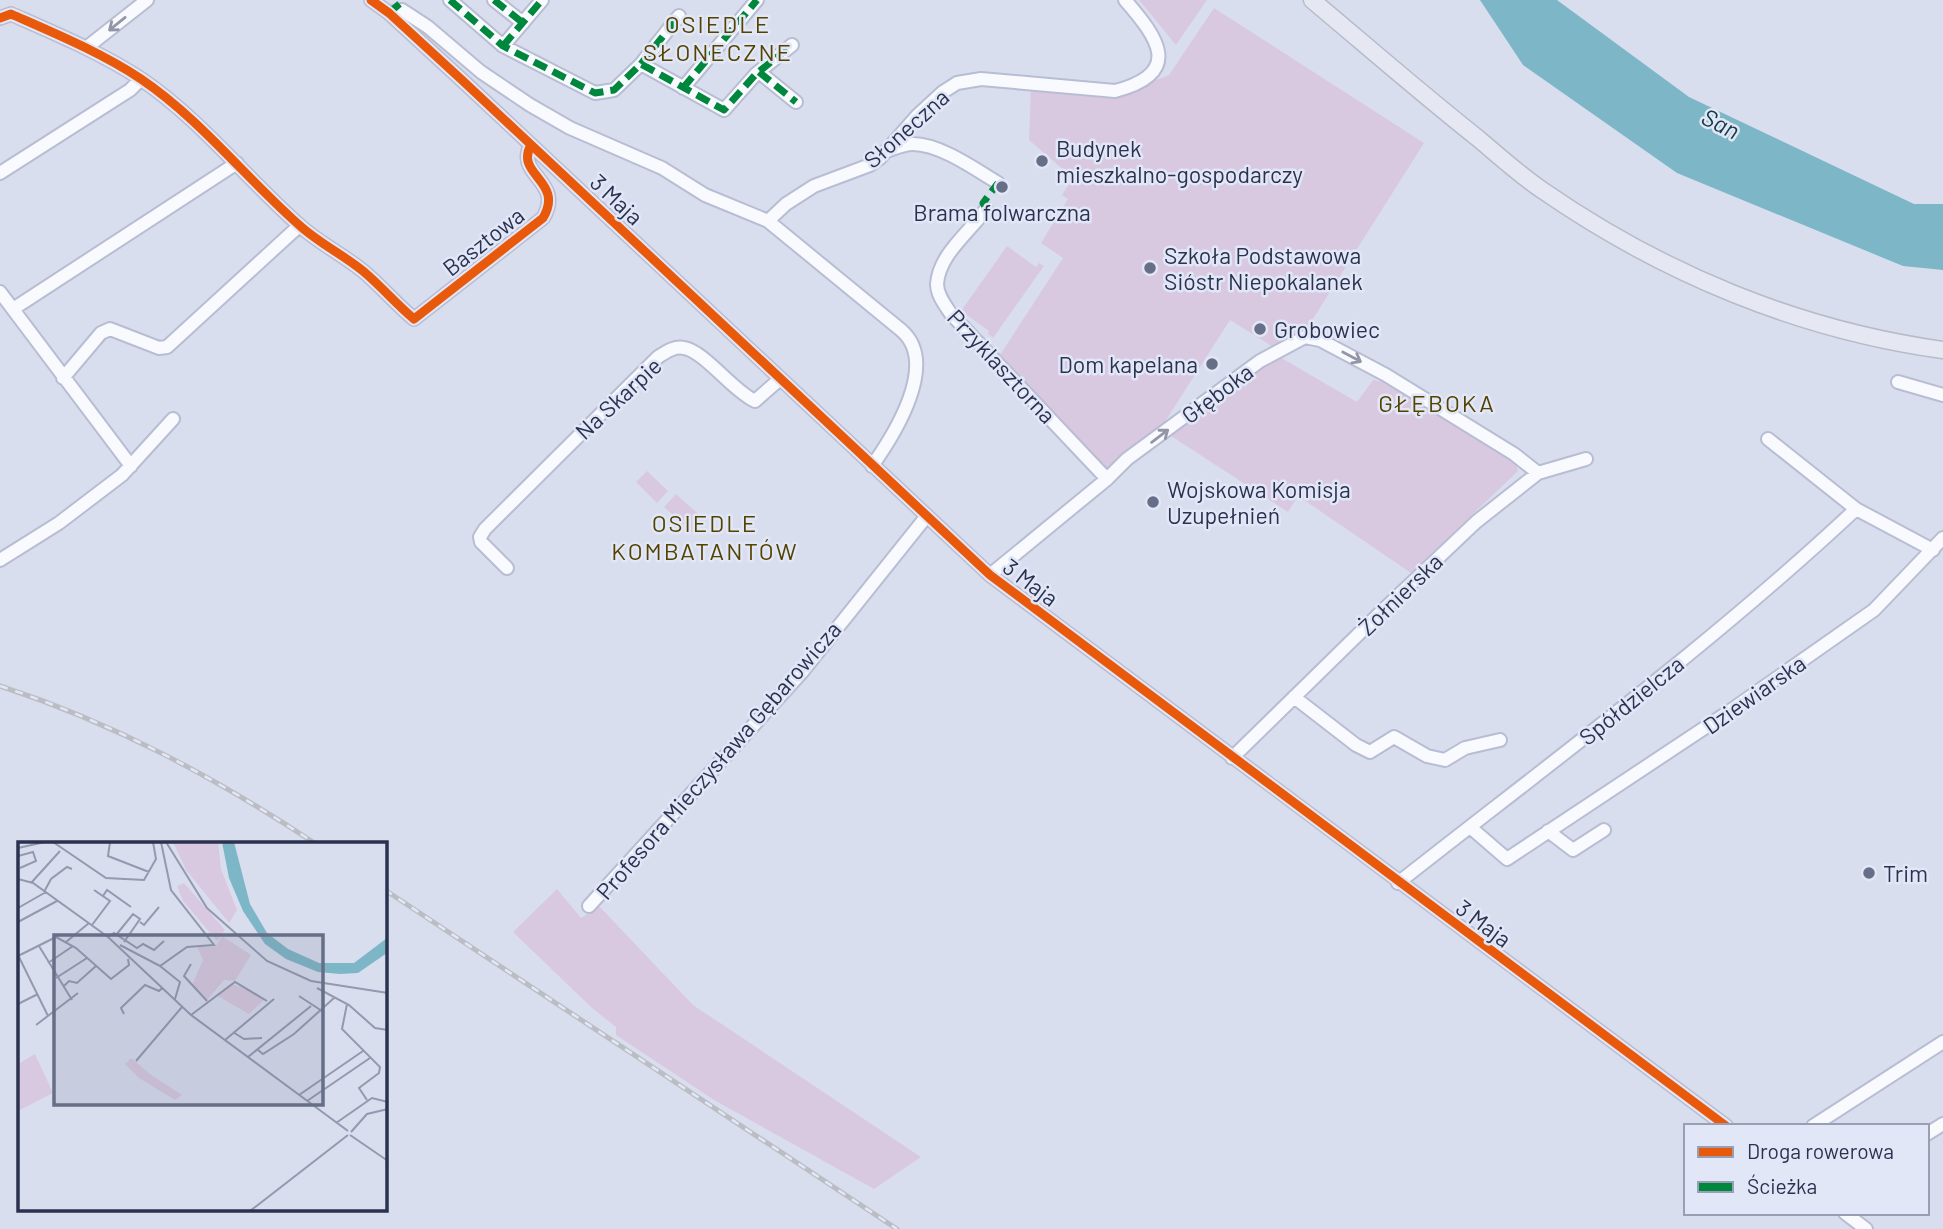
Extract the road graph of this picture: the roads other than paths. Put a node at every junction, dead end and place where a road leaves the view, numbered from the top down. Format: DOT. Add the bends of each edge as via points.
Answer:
graph roads {
  1 [pos="147,0"];
  2 [pos="371,0"];
  3 [pos="404,0"];
  4 [pos="450,0"];
  5 [pos="494,0"];
  6 [pos="542,0"];
  7 [pos="757,0"];
  8 [pos="1125,0"];
  9 [pos="1312,0"];
  10 [pos="389,13"];
  11 [pos="679,16"];
  12 [pos="0,18"];
  13 [pos="523,23"];
  14 [pos="792,45"];
  15 [pos="503,46"];
  16 [pos="86,48"];
  17 [pos="640,64"];
  18 [pos="759,72"];
  19 [pos="142,79"];
  20 [pos="682,88"];
  21 [pos="796,102"];
  22 [pos="531,145"];
  23 [pos="886,151"];
  24 [pos="237,163"];
  25 [pos="0,173"];
  26 [pos="998,183"];
  27 [pos="986,209"];
  28 [pos="768,221"];
  29 [pos="299,226"];
  30 [pos="0,292"];
  31 [pos="13,309"];
  32 [pos="1943,350"];
  33 [pos="63,377"];
  34 [pos="780,379"];
  35 [pos="1898,382"];
  36 [pos="1943,395"];
  37 [pos="173,419"];
  38 [pos="1768,439"];
  39 [pos="1587,459"];
  40 [pos="131,466"];
  41 [pos="872,466"];
  42 [pos="1538,473"];
  43 [pos="1107,479"];
  44 [pos="1856,509"];
  45 [pos="926,517"];
  46 [pos="1943,538"];
  47 [pos="1933,550"];
  48 [pos="0,560"];
  49 [pos="508,568"];
  50 [pos="990,575"];
  51 [pos="1294,697"];
  52 [pos="1500,740"];
  53 [pos="1231,758"];
  54 [pos="1470,827"];
  55 [pos="1604,830"];
  56 [pos="1548,831"];
  57 [pos="1398,883"];
  58 [pos="589,906"];
  59 [pos="1943,1042"];
  60 [pos="1723,1124"];
  61 [pos="1815,1124"];
  62 [pos="1848,1215"];
  63 [pos="1866,1229"];
  1 -- 16 [label="street, one-way"];
  2 -- 10 [label="street, 3 Maja"];
  3 -- 10 [label="street"];
  4 -- 15 [label="street"];
  5 -- 13 [label="street"];
  6 -- 13 [label="street"];
  7 -- 20 [label="street"];
  8 -- 23 [label="street, Słoneczna" via="1153,34 1158,48 1158,60 1147,79 1115,91 967,80 943,92"];
  9 -- 32 [label="main road" via="1541,189 1649,256 1712,287 1786,315"];
  10 -- 22 [label="street, 3 Maja"];
  10 -- 28 [label="street" via="402,10 481,72 570,128"];
  11 -- 17 [label="street"];
  12 -- 16 [label="street" via="12,14"];
  13 -- 15 [label="street"];
  14 -- 18 [label="street"];
  15 -- 17 [label="street" via="596,93 614,90"];
  16 -- 19 [label="street"];
  17 -- 20 [label="street"];
  18 -- 20 [label="street" via="724,110"];
  18 -- 21 [label="street"];
  19 -- 24 [label="street"];
  19 -- 25 [label="street"];
  22 -- 29 [label="street, Basztowa" via="528,164 548,193 543,218 414,319 363,272"];
  22 -- 34 [label="street, 3 Maja"];
  23 -- 26 [label="street" via="909,144 925,146"];
  23 -- 28 [label="street, Słoneczna" via="870,165 803,192"];
  24 -- 29 [label="street"];
  24 -- 31 [label="street"];
  27 -- 43 [label="street, Przyklasztorna" via="949,253 937,285 940,298"];
  28 -- 41 [label="street" via="911,341 914,383 895,433"];
  29 -- 33 [label="street" via="167,346 159,348 110,329 101,333"];
  30 -- 31 [label="street"];
  31 -- 33 [label="street"];
  33 -- 40 [label="street"];
  34 -- 41 [label="street, 3 Maja"];
  34 -- 49 [label="street, Na Skarpie" via="755,401 685,347 658,357 485,529 480,537 487,551"];
  35 -- 36 [label="street"];
  37 -- 40 [label="street"];
  38 -- 44 [label="street"];
  39 -- 42 [label="street, Żołnierska"];
  40 -- 48 [label="street" via="59,523"];
  41 -- 45 [label="street, 3 Maja"];
  43 -- 42 [label="street, Głęboka, one-way" via="1127,459 1260,361 1305,337 1320,340 1386,375"];
  42 -- 51 [label="street, Żołnierska" via="1476,522"];
  43 -- 50 [label="street, Głęboka"];
  44 -- 47 [label="street"];
  44 -- 54 [label="street, Spółdzielcza" via="1605,722"];
  45 -- 50 [label="street, 3 Maja"];
  45 -- 58 [label="street, Profesora Mieczysława Gębarowicza" via="802,672"];
  46 -- 47 [label="street, Dziewiarska"];
  47 -- 56 [label="street, Dziewiarska" via="1874,610"];
  50 -- 53 [label="street, 3 Maja"];
  51 -- 52 [label="street" via="1370,752 1394,737 1427,756 1445,760 1465,748"];
  51 -- 53 [label="street, Żołnierska"];
  53 -- 57 [label="street, 3 Maja"];
  54 -- 56 [label="street, Dziewiarska" via="1507,859"];
  54 -- 57 [label="street, Spółdzielcza"];
  55 -- 56 [label="street" via="1573,850"];
  57 -- 60 [label="street, 3 Maja"];
  59 -- 61 [label="street"];
  62 -- 63 [label="street"];
}
